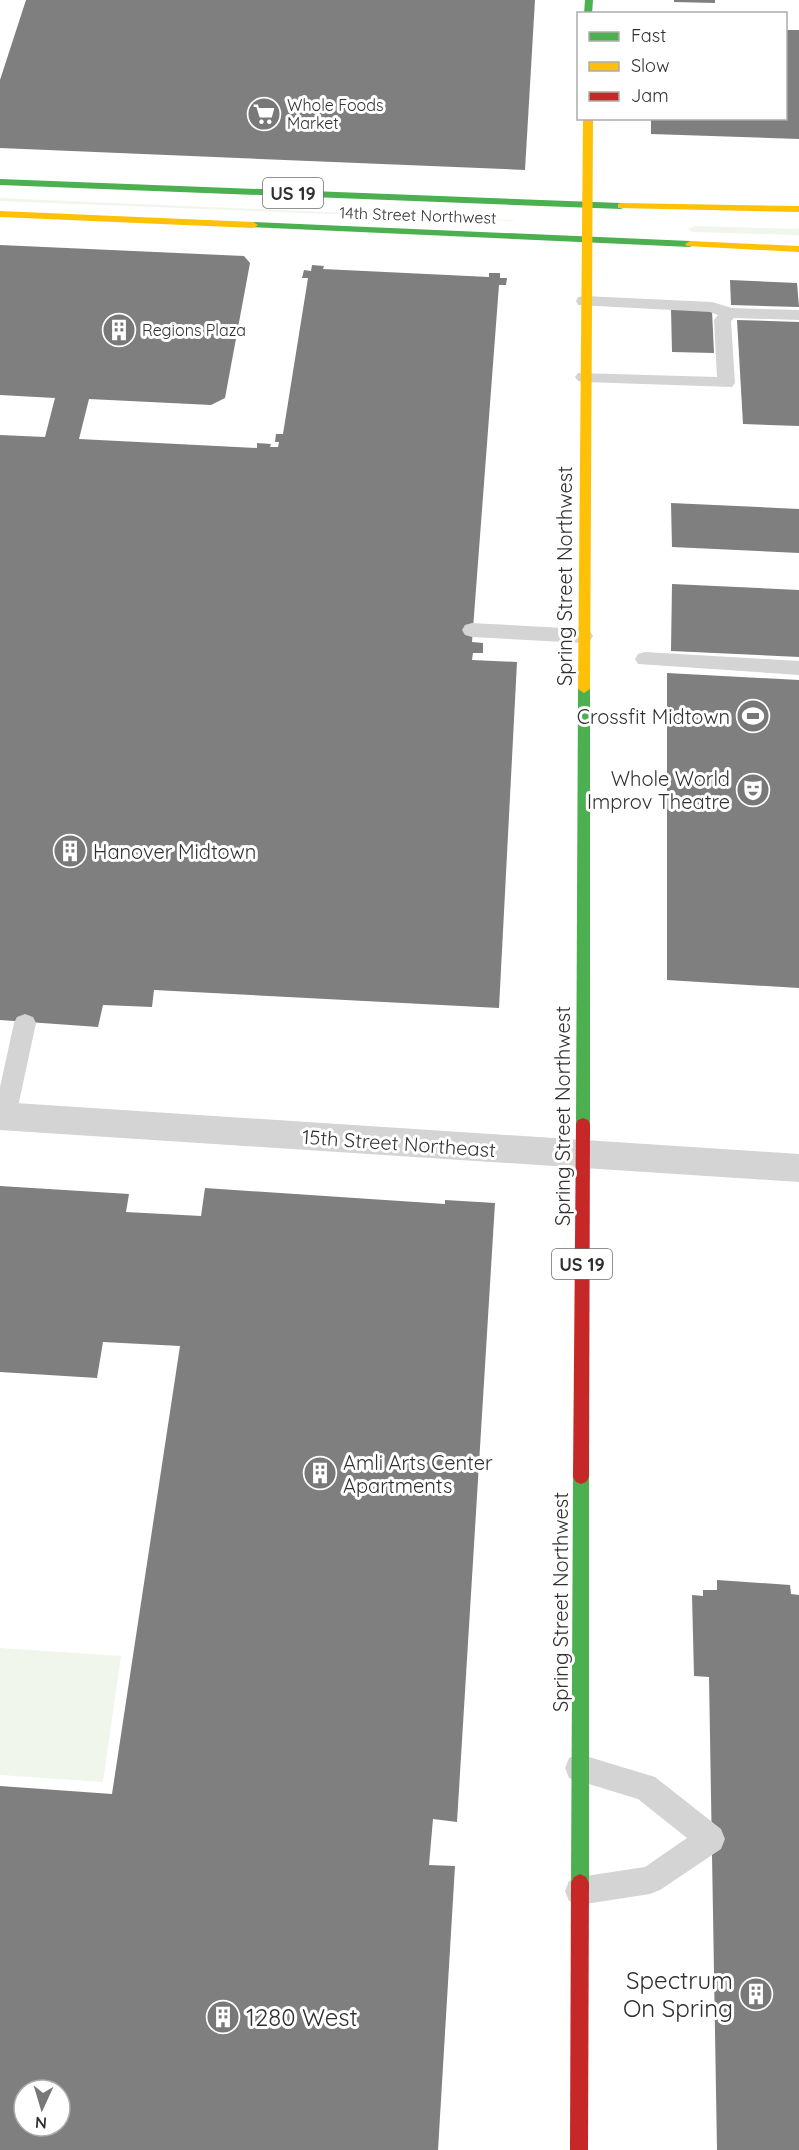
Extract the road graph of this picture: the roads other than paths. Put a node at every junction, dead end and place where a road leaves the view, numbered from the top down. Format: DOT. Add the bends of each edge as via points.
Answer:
graph roads {
  1 [pos="588,120"];
  2 [pos="0,182"];
  3 [pos="587,205"];
  4 [pos="799,209"];
  5 [pos="0,214"];
  6 [pos="586,239"];
  7 [pos="799,249"];
  8 [pos="584,301"];
  9 [pos="730,313"];
  10 [pos="799,315"];
  11 [pos="584,377"];
  12 [pos="472,630"];
  13 [pos="583,636"];
  14 [pos="645,659"];
  15 [pos="799,668"];
  16 [pos="25,1023"];
  17 [pos="2,1116"];
  18 [pos="582,1155"];
  19 [pos="799,1168"];
  20 [pos="579,1768"];
  21 [pos="579,1891"];
  22 [pos="579,2150"];
  1 -- 3 [label="main road, Spring Street Northwest"];
  2 -- 3 [label="main road, 14th Street Northwest / US 19"];
  3 -- 4 [label="main road, 14th Street Northwest / US 19"];
  3 -- 6 [label="main road, Spring Street Northwest"];
  5 -- 6 [label="main road, 14th Street Northwest"];
  6 -- 7 [label="main road, 14th Street Northwest"];
  6 -- 8 [label="main road, Spring Street Northwest / US 19"];
  8 -- 9 [label="lane" via="712,307"];
  8 -- 11 [label="main road, Spring Street Northwest / US 19"];
  9 -- 10 [label="lane"];
  9 -- 11 [label="lane" via="722,320 726,383"];
  11 -- 13 [label="main road, Spring Street Northwest / US 19"];
  12 -- 13 [label="lane"];
  13 -- 18 [label="main road, Spring Street Northwest / US 19"];
  14 -- 15 [label="lane"];
  16 -- 17 [label="lane"];
  17 -- 18 [label="street, 15th Street Northeast"];
  18 -- 19 [label="street, 15th Street Northeast"];
  18 -- 20 [label="main road, Spring Street Northwest / US 19"];
  20 -- 21 [label="main road, Spring Street Northwest / US 19"];
  20 -- 21 [label="lane" via="645,1787 711,1839 650,1880"];
  21 -- 22 [label="main road, Spring Street Northwest / US 19"];
}
